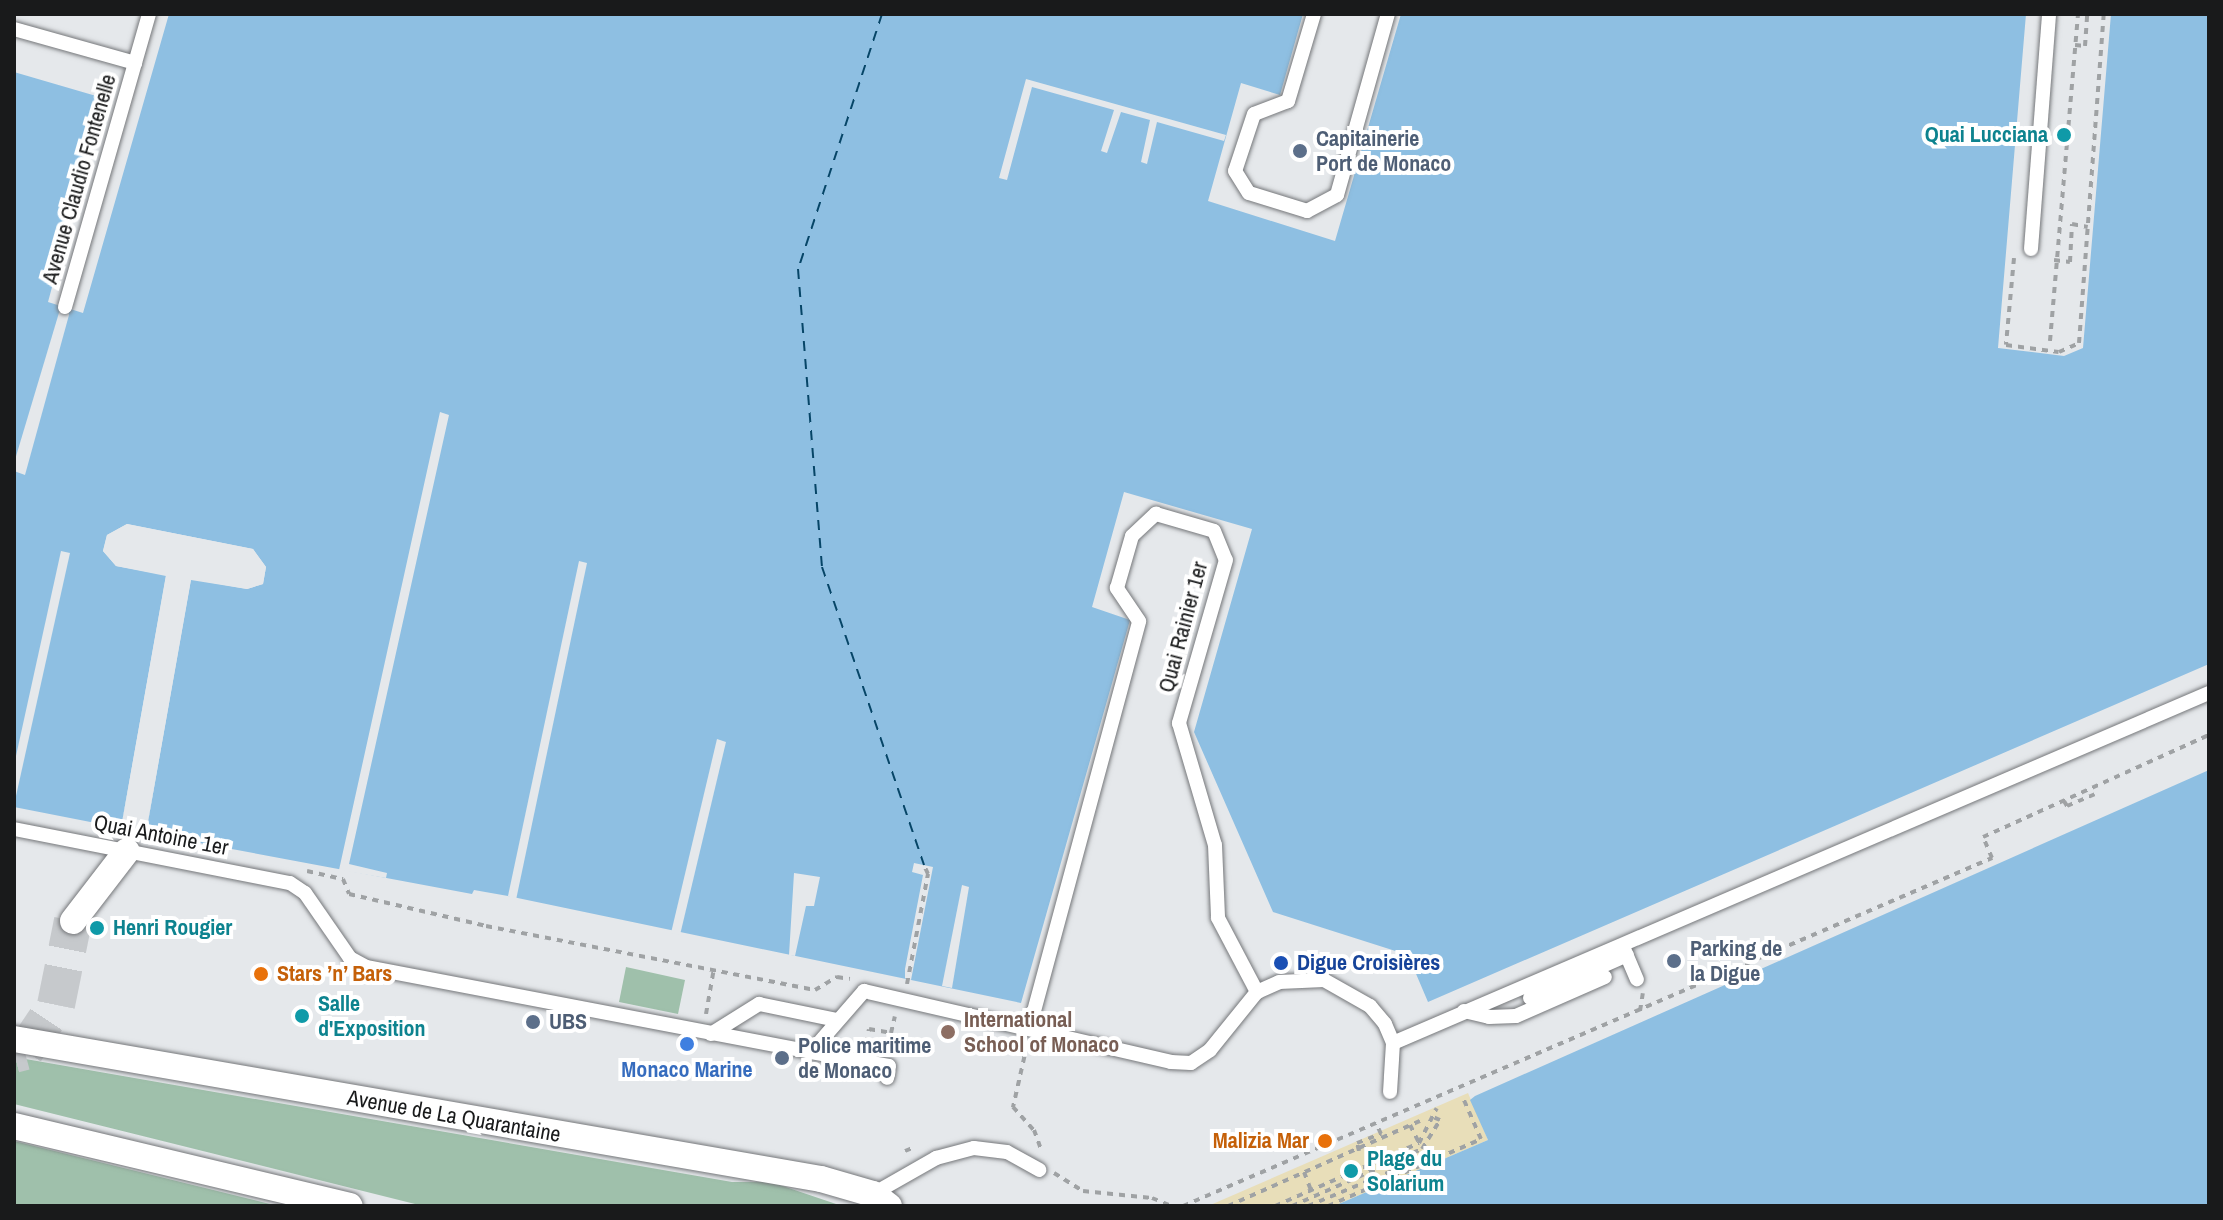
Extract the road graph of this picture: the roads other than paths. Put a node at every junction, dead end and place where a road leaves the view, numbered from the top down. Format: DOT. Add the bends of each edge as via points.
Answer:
graph roads {
  1 [pos="149,14"];
  2 [pos="1314,14"];
  3 [pos="1388,14"];
  4 [pos="2049,14"];
  5 [pos="14,29"];
  6 [pos="135,63"];
  7 [pos="2031,249"];
  8 [pos="65,307"];
  9 [pos="2209,693"];
  10 [pos="14,829"];
  11 [pos="127,851"];
  12 [pos="73,921"];
  13 [pos="1624,948"];
  14 [pos="1605,977"];
  15 [pos="1637,979"];
  16 [pos="1257,992"];
  17 [pos="1530,998"];
  18 [pos="1464,1011"];
  19 [pos="837,1020"];
  20 [pos="1030,1026"];
  21 [pos="707,1033"];
  22 [pos="14,1039"];
  23 [pos="1393,1043"];
  24 [pos="811,1052"];
  25 [pos="887,1078"];
  26 [pos="1390,1092"];
  27 [pos="14,1126"];
  28 [pos="1039,1170"];
  29 [pos="881,1200"];
  30 [pos="350,1206"];
  1 -- 6 [label="lane, Avenue Claudio Fontenelle"];
  2 -- 3 [label="lane" via="1288,101 1254,114 1235,171 1249,193 1307,211 1337,195"];
  4 -- 7 [label="lane"];
  5 -- 6 [label="lane, Avenue Claudio Fontenelle"];
  6 -- 8 [label="lane, Avenue Claudio Fontenelle"];
  9 -- 13 [label="lane"];
  10 -- 11 [label="lane, Quai Antoine 1er"];
  11 -- 12 [label="street"];
  11 -- 21 [label="lane, Quai Antoine 1er" via="298,887 342,949 366,967"];
  13 -- 15 [label="lane"];
  13 -- 17 [label="lane"];
  13 -- 18 [label="lane"];
  14 -- 18 [label="lane" via="1516,1016"];
  16 -- 20 [label="lane" via="1210,1050 1191,1063"];
  16 -- 20 [label="lane, Quai Rainier 1er" via="1218,918 1215,845 1179,723 1226,560 1214,531 1156,514 1132,536 1117,588 1139,621"];
  16 -- 23 [label="lane" via="1279,982 1324,980 1370,1006"];
  18 -- 23 [label="lane"];
  19 -- 20 [label="lane" via="864,991"];
  19 -- 21 [label="lane" via="759,1004"];
  19 -- 24 [label="lane"];
  21 -- 24 [label="lane"];
  22 -- 29 [label="street, Avenue de La Quarantaine" via="821,1179"];
  23 -- 26 [label="lane"];
  24 -- 25 [label="lane" via="889,1066"];
  27 -- 30 [label="street"];
  28 -- 29 [label="lane" via="1007,1152 974,1148 936,1158"];
}
